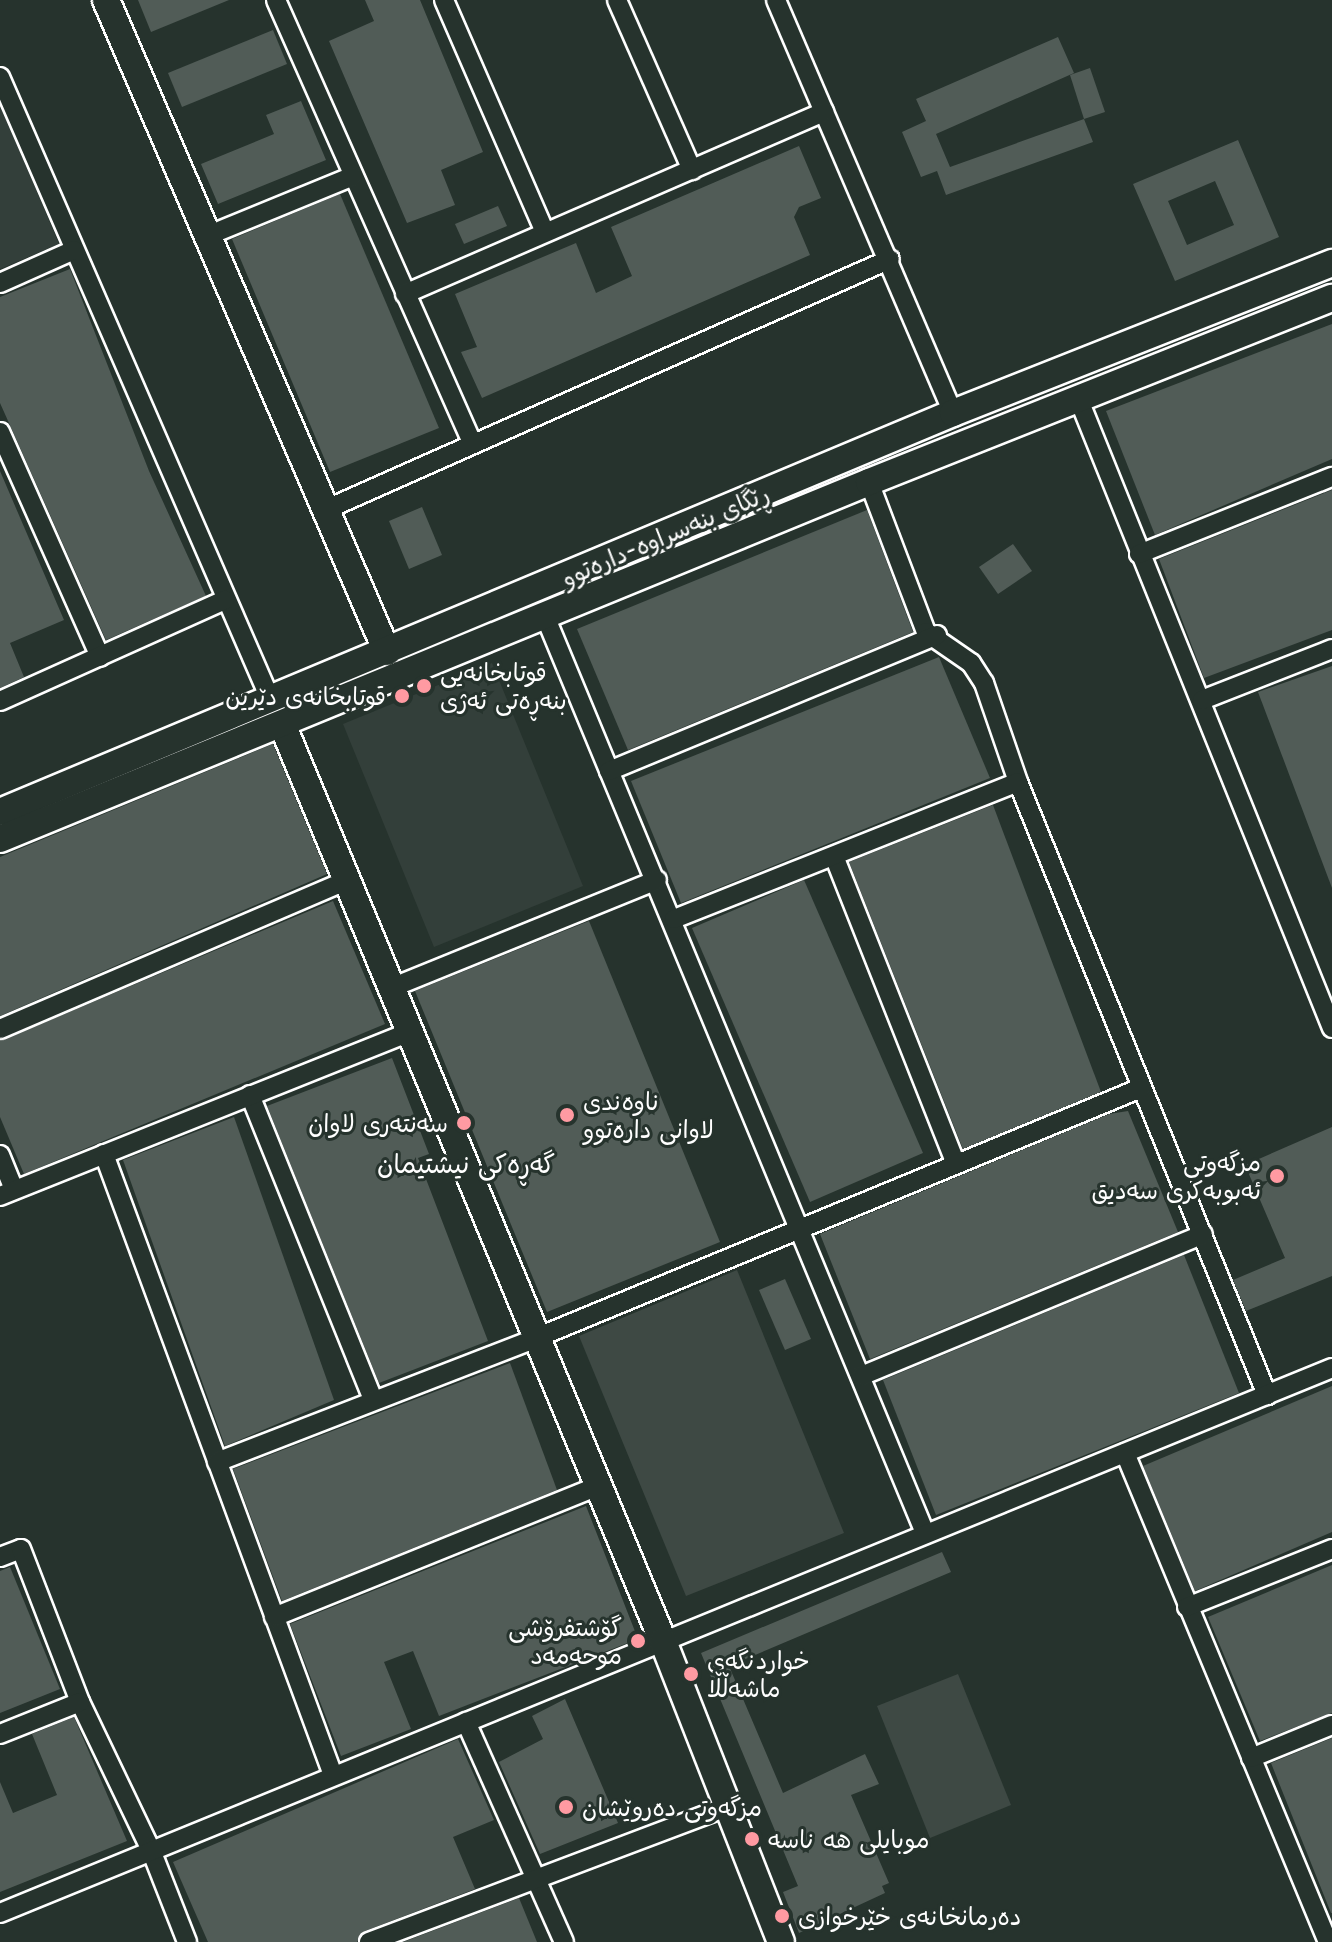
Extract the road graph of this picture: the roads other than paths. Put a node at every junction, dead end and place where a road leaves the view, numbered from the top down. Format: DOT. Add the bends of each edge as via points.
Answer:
graph roads {
  1 [pos="106,0"];
  2 [pos="276,0"];
  3 [pos="444,0"];
  4 [pos="617,0"];
  5 [pos="776,0"];
  6 [pos="0,77"];
  7 [pos="824,112"];
  8 [pos="692,170"];
  9 [pos="353,176"];
  10 [pos="545,232"];
  11 [pos="207,236"];
  12 [pos="74,250"];
  13 [pos="890,259"];
  14 [pos="1332,263"];
  15 [pos="0,283"];
  16 [pos="405,294"];
  17 [pos="1332,298"];
  18 [pos="1079,400"];
  19 [pos="953,413"];
  20 [pos="0,432"];
  21 [pos="473,444"];
  22 [pos="1332,477"];
  23 [pos="869,482"];
  24 [pos="325,510"];
  25 [pos="1139,554"];
  26 [pos="553,582"];
  27 [pos="225,600"];
  28 [pos="555,612"];
  29 [pos="937,635"];
  30 [pos="1332,649"];
  31 [pos="387,652"];
  32 [pos="100,657"];
  33 [pos="1202,700"];
  34 [pos="0,701"];
  35 [pos="277,712"];
  36 [pos="609,771"];
  37 [pos="1018,782"];
  38 [pos="1,809"];
  39 [pos="0,839"];
  40 [pos="834,856"];
  41 [pos="657,880"];
  42 [pos="345,881"];
  43 [pos="674,919"];
  44 [pos="391,988"];
  45 [pos="1330,1019"];
  46 [pos="0,1029"];
  47 [pos="409,1032"];
  48 [pos="1141,1088"];
  49 [pos="250,1095"];
  50 [pos="104,1154"];
  51 [pos="0,1155"];
  52 [pos="956,1164"];
  53 [pos="6,1192"];
  54 [pos="802,1227"];
  55 [pos="1203,1234"];
  56 [pos="536,1338"];
  57 [pos="1332,1368"];
  58 [pos="861,1376"];
  59 [pos="1267,1395"];
  60 [pos="373,1399"];
  61 [pos="1125,1453"];
  62 [pos="217,1462"];
  63 [pos="598,1486"];
  64 [pos="925,1533"];
  65 [pos="1332,1549"];
  66 [pos="0,1557"];
  67 [pos="1187,1607"];
  68 [pos="274,1617"];
  69 [pos="663,1641"];
  70 [pos="80,1702"];
  71 [pos="466,1722"];
  72 [pos="1332,1725"];
  73 [pos="0,1734"];
  74 [pos="1251,1758"];
  75 [pos="333,1775"];
  76 [pos="726,1807"];
  77 [pos="151,1850"];
  78 [pos="536,1876"];
  79 [pos="0,1913"];
  80 [pos="187,1942"];
  81 [pos="369,1942"];
  82 [pos="564,1942"];
  83 [pos="781,1942"];
  84 [pos="1328,1942"];
  1 -- 11 [label="street"];
  2 -- 9 [label="street"];
  3 -- 10 [label="street"];
  4 -- 8 [label="street"];
  5 -- 7 [label="street"];
  6 -- 12 [label="street"];
  7 -- 8 [label="street"];
  7 -- 13 [label="street"];
  8 -- 10 [label="street"];
  9 -- 11 [label="street"];
  9 -- 16 [label="street"];
  10 -- 16 [label="street"];
  11 -- 24 [label="street"];
  12 -- 15 [label="street"];
  12 -- 27 [label="street"];
  13 -- 19 [label="street"];
  13 -- 21 [label="street"];
  14 -- 19 [label="street, ڕێگای بنەسراوە-دارەتوو"];
  16 -- 21 [label="street"];
  17 -- 18 [label="street, ڕێگای بنەسراوە-دارەتوو"];
  18 -- 23 [label="street, ڕێگای بنەسراوە-دارەتوو"];
  18 -- 25 [label="street"];
  19 -- 26 [label="street, ڕێگای بنەسراوە-دارەتوو"];
  20 -- 32 [label="street"];
  21 -- 24 [label="street"];
  22 -- 25 [label="street"];
  23 -- 28 [label="street, ڕێگای بنەسراوە-دارەتوو"];
  23 -- 29 [label="street" via="926,632"];
  24 -- 31 [label="street"];
  25 -- 33 [label="street"];
  26 -- 28 [label="street"];
  26 -- 31 [label="street, ڕێگای بنەسراوە-دارەتوو"];
  27 -- 32 [label="street"];
  27 -- 35 [label="street"];
  28 -- 35 [label="street, ڕێگای بنەسراوە-دارەتوو"];
  28 -- 36 [label="street"];
  29 -- 36 [label="street"];
  29 -- 37 [label="street" via="937,644 962,656 978,673"];
  30 -- 33 [label="street"];
  31 -- 35 [label="street, ڕێگای بنەسراوە-دارەتوو"];
  32 -- 34 [label="street"];
  33 -- 45 [label="street"];
  35 -- 38 [label="street, ڕێگای بنەسراوە-دارەتوو"];
  35 -- 39 [label="street, ڕێگای بنەسراوە-دارەتوو"];
  35 -- 42 [label="street"];
  36 -- 41 [label="street"];
  37 -- 40 [label="street"];
  37 -- 48 [label="street"];
  40 -- 43 [label="street"];
  40 -- 52 [label="street"];
  41 -- 43 [label="street"];
  41 -- 44 [label="street"];
  42 -- 44 [label="street"];
  42 -- 46 [label="street"];
  43 -- 54 [label="street"];
  44 -- 47 [label="street"];
  47 -- 49 [label="street"];
  47 -- 56 [label="street"];
  48 -- 52 [label="street"];
  48 -- 55 [label="street"];
  49 -- 50 [label="street"];
  49 -- 60 [label="street"];
  50 -- 53 [label="street"];
  50 -- 62 [label="street"];
  51 -- 53 [label="street"];
  52 -- 54 [label="street"];
  54 -- 56 [label="street"];
  54 -- 58 [label="street"];
  55 -- 58 [label="street"];
  55 -- 59 [label="street"];
  56 -- 60 [label="street"];
  56 -- 63 [label="street"];
  57 -- 59 [label="street"];
  58 -- 64 [label="street"];
  59 -- 61 [label="street"];
  60 -- 62 [label="street"];
  61 -- 64 [label="street"];
  61 -- 67 [label="street"];
  62 -- 68 [label="street"];
  63 -- 68 [label="street"];
  63 -- 69 [label="street"];
  64 -- 69 [label="street"];
  65 -- 67 [label="street"];
  66 -- 70 [label="street" via="21,1549"];
  67 -- 74 [label="street"];
  68 -- 75 [label="street"];
  69 -- 71 [label="street"];
  69 -- 76 [label="street"];
  70 -- 73 [label="street"];
  70 -- 77 [label="street"];
  71 -- 75 [label="street"];
  71 -- 78 [label="street"];
  72 -- 74 [label="street"];
  74 -- 84 [label="street"];
  75 -- 77 [label="street"];
  76 -- 78 [label="street"];
  76 -- 83 [label="street"];
  77 -- 79 [label="street"];
  77 -- 80 [label="street"];
  78 -- 81 [label="street"];
  78 -- 82 [label="street"];
}
